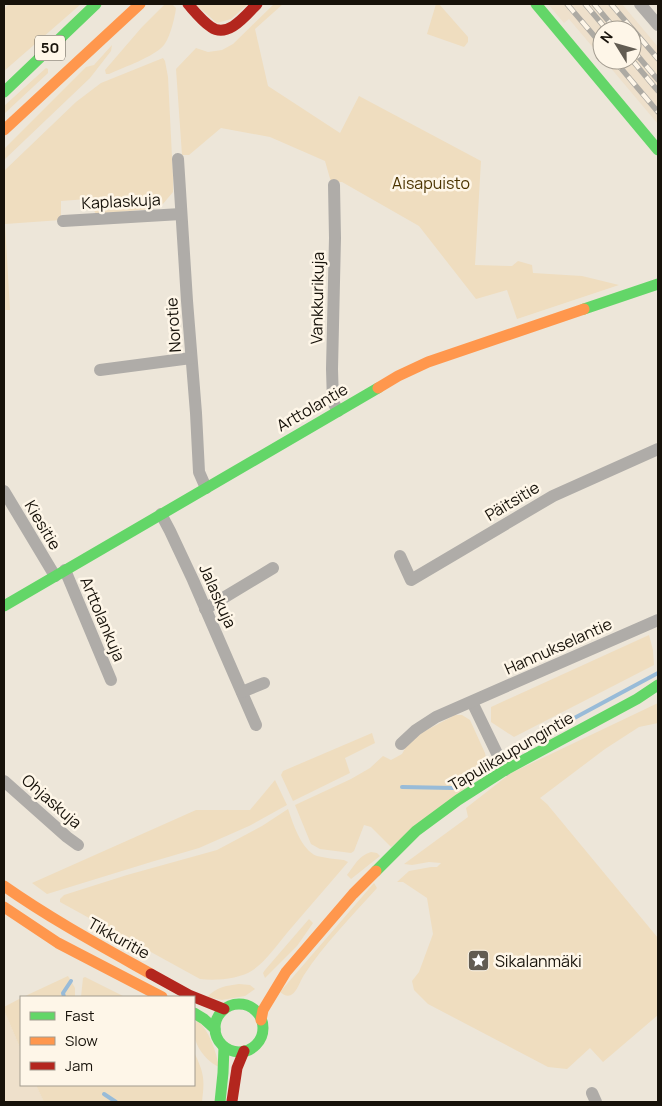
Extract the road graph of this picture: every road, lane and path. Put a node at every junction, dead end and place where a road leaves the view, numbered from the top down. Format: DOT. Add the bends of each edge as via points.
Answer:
graph roads {
  1 [pos="96,4"];
  2 [pos="140,4"];
  3 [pos="188,4"];
  4 [pos="258,4"];
  5 [pos="536,4"];
  6 [pos="640,4"];
  7 [pos="658,25"];
  8 [pos="4,92"];
  9 [pos="4,130"];
  10 [pos="658,150"];
  11 [pos="178,159"];
  12 [pos="334,185"];
  13 [pos="181,214"];
  14 [pos="63,221"];
  15 [pos="658,284"];
  16 [pos="191,358"];
  17 [pos="100,370"];
  18 [pos="338,411"];
  19 [pos="658,449"];
  20 [pos="206,488"];
  21 [pos="4,491"];
  22 [pos="161,514"];
  23 [pos="400,556"];
  24 [pos="273,568"];
  25 [pos="60,573"];
  26 [pos="4,606"];
  27 [pos="206,609"];
  28 [pos="658,620"];
  29 [pos="111,680"];
  30 [pos="264,682"];
  31 [pos="658,684"];
  32 [pos="242,692"];
  33 [pos="658,692"];
  34 [pos="637,699"];
  35 [pos="472,702"];
  36 [pos="256,725"];
  37 [pos="402,744"];
  38 [pos="505,770"];
  39 [pos="4,781"];
  40 [pos="78,845"];
  41 [pos="4,886"];
  42 [pos="4,907"];
  43 [pos="286,972"];
  44 [pos="268,981"];
  45 [pos="255,994"];
  46 [pos="160,996"];
  47 [pos="192,996"];
  48 [pos="195,997"];
  49 [pos="244,1004"];
  50 [pos="224,1009"];
  51 [pos="195,1014"];
  52 [pos="261,1020"];
  53 [pos="215,1029"];
  54 [pos="224,1047"];
  55 [pos="244,1051"];
  56 [pos="220,1102"];
  57 [pos="232,1102"];
  1 -- 8 [label="main road, 50"];
  2 -- 9 [label="main road, 50"];
  3 -- 4 [label="main road" via="211,28 221,31 231,29"];
  5 -- 10 [label="main road"];
  6 -- 7 [label="street"];
  11 -- 13 [label="street, Norotie"];
  12 -- 18 [label="street, Vankkurikuja" via="332,369 333,402"];
  13 -- 14 [label="street, Kaplaskuja"];
  13 -- 16 [label="street, Norotie"];
  15 -- 18 [label="main road, Arttolantie" via="428,362"];
  16 -- 17 [label="street"];
  16 -- 20 [label="street, Norotie" via="199,472"];
  18 -- 20 [label="main road, Arttolantie"];
  19 -- 23 [label="street, Päitsitie" via="553,496 411,580"];
  20 -- 22 [label="main road, Arttolantie"];
  21 -- 25 [label="street, Kiesitie"];
  22 -- 25 [label="main road, Arttolantie"];
  22 -- 27 [label="street, Jalaskuja"];
  24 -- 27 [label="street"];
  25 -- 26 [label="main road, Arttolantie"];
  25 -- 29 [label="street, Arttolankuja"];
  27 -- 32 [label="street, Jalaskuja"];
  28 -- 35 [label="street, Hannukselantie"];
  30 -- 32 [label="street"];
  31 -- 34 [label="main road, Tapulikaupungintie"];
  32 -- 36 [label="street, Jalaskuja"];
  33 -- 34 [label="main road, Tapulikaupungintie"];
  34 -- 38 [label="main road, Tapulikaupungintie"];
  35 -- 37 [label="street, Hannukselantie" via="426,723"];
  35 -- 38 [label="street"];
  38 -- 43 [label="main road, Tapulikaupungintie" via="416,831 353,894"];
  39 -- 40 [label="street, Ohjaskuja"];
  41 -- 47 [label="main road, Tikkuritie" via="47,916"];
  42 -- 46 [label="main road, Tikkuritie" via="58,942"];
  43 -- 44 [label="main road, Tapulikaupungintie"];
  43 -- 52 [label="main road, Tapulikaupungintie" via="263,1010"];
  45 -- 49 [label="main road"];
  48 -- 50 [label="main road, Tikkuritie"];
  49 -- 50 [label="main road"];
  49 -- 52 [label="main road"];
  50 -- 53 [label="main road"];
  51 -- 53 [label="main road"];
  52 -- 55 [label="main road" via="263,1032 260,1040"];
  53 -- 54 [label="main road"];
  54 -- 55 [label="main road"];
  54 -- 56 [label="main road"];
  55 -- 57 [label="main road" via="237,1068"];
}
